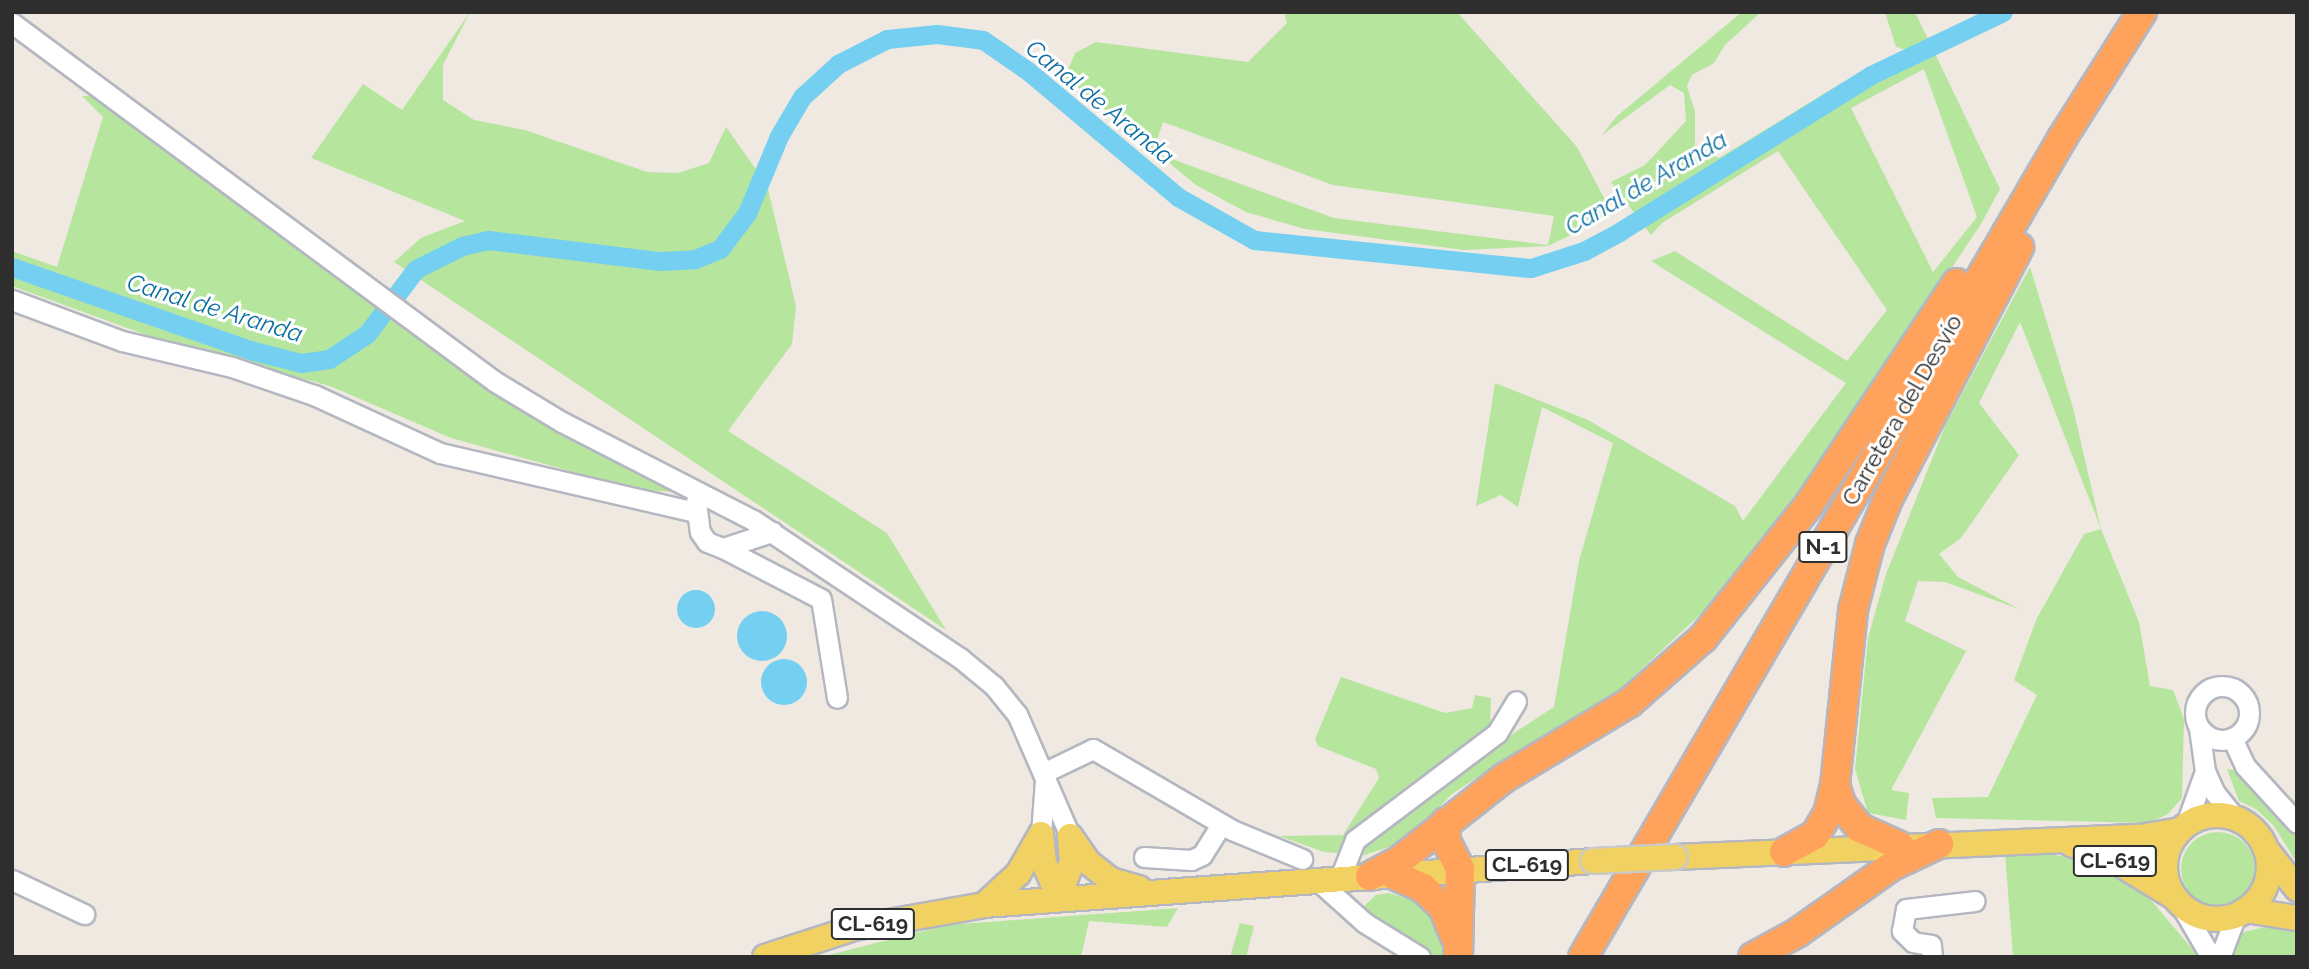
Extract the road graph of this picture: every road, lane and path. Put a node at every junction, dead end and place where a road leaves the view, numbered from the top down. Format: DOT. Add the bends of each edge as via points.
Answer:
graph roads {
  1 [pos="2142,12"];
  2 [pos="12,23"];
  3 [pos="2068,130"];
  4 [pos="12,300"];
  5 [pos="697,490"];
  6 [pos="695,512"];
  7 [pos="772,532"];
  8 [pos="723,548"];
  9 [pos="837,698"];
  10 [pos="1516,701"];
  11 [pos="2199,727"];
  12 [pos="2227,739"];
  13 [pos="2205,764"];
  14 [pos="1045,772"];
  15 [pos="1835,785"];
  16 [pos="2235,818"];
  17 [pos="1446,822"];
  18 [pos="2297,823"];
  19 [pos="1221,824"];
  20 [pos="2182,829"];
  21 [pos="1041,834"];
  22 [pos="1070,836"];
  23 [pos="2050,839"];
  24 [pos="1938,844"];
  25 [pos="1900,846"];
  26 [pos="2265,848"];
  27 [pos="1784,852"];
  28 [pos="1144,857"];
  29 [pos="1301,859"];
  30 [pos="1460,869"];
  31 [pos="1382,876"];
  32 [pos="1328,879"];
  33 [pos="12,880"];
  34 [pos="2297,889"];
  35 [pos="1149,891"];
  36 [pos="1059,897"];
  37 [pos="2177,900"];
  38 [pos="1975,901"];
  39 [pos="984,905"];
  40 [pos="2241,913"];
  41 [pos="84,914"];
  42 [pos="2297,918"];
  43 [pos="1458,951"];
  44 [pos="1758,955"];
  45 [pos="765,957"];
  46 [pos="1420,957"];
  47 [pos="1583,957"];
  48 [pos="1932,957"];
  49 [pos="2211,957"];
  50 [pos="2220,957"];
  1 -- 3 [label="highway, Carretera del Desvío / N-1"];
  2 -- 5 [label="street" via="495,381 562,422"];
  3 -- 15 [label="highway, N-1" via="2022,242 1888,499 1870,544 1844,673"];
  3 -- 17 [label="highway, N-1" via="1978,252 1808,506 1703,638 1629,703 1504,778"];
  3 -- 47 [label="highway, Carretera del Desvío / N-1"];
  4 -- 6 [label="street" via="122,341 232,367 314,395 440,453"];
  5 -- 6 [label="street"];
  5 -- 7 [label="street"];
  6 -- 8 [label="street" via="707,542"];
  7 -- 8 [label="street"];
  7 -- 14 [label="street" via="960,658 994,687 1017,714"];
  8 -- 9 [label="street" via="821,599"];
  10 -- 32 [label="street" via="1497,733 1354,841"];
  11 -- 12 [label="street"];
  11 -- 12 [label="street" via="2195,713 2201,697 2215,688 2232,689 2245,700 2249,717"];
  11 -- 13 [label="street"];
  12 -- 13 [label="street"];
  12 -- 18 [label="street"];
  13 -- 16 [label="street" via="2215,793"];
  13 -- 20 [label="street"];
  14 -- 19 [label="street" via="1093,749"];
  14 -- 21 [label="street"];
  14 -- 22 [label="street"];
  15 -- 25 [label="highway" via="1841,804 1860,828"];
  15 -- 27 [label="highway" via="1828,813 1815,835"];
  16 -- 20 [label="main road, CL-619" via="2207,816"];
  16 -- 26 [label="main road" via="2248,825"];
  17 -- 30 [label="highway" via="1446,841"];
  17 -- 31 [label="highway, N-1"];
  19 -- 28 [label="street" via="1202,855 1191,860"];
  19 -- 29 [label="street"];
  20 -- 23 [label="main road, CL-619" via="2140,837"];
  20 -- 37 [label="main road, CL-619" via="2168,849 2165,870"];
  21 -- 36 [label="main road" via="1044,863"];
  21 -- 39 [label="main road" via="1018,874"];
  22 -- 35 [label="main road" via="1081,856 1111,880"];
  22 -- 36 [label="main road" via="1072,861"];
  23 -- 24 [label="main road, CL-619"];
  23 -- 37 [label="main road, CL-619" via="2106,856"];
  24 -- 25 [label="main road, CL-619"];
  24 -- 44 [label="highway" via="1892,866"];
  25 -- 27 [label="main road, CL-619"];
  26 -- 34 [label="main road"];
  26 -- 40 [label="main road" via="2266,883"];
  27 -- 30 [label="main road, CL-619, bridge"];
  30 -- 31 [label="main road, CL-619"];
  30 -- 43 [label="highway"];
  31 -- 32 [label="main road, CL-619"];
  31 -- 43 [label="highway" via="1423,888 1443,907"];
  32 -- 35 [label="main road, CL-619"];
  32 -- 46 [label="street" via="1365,923"];
  33 -- 41 [label="street"];
  35 -- 36 [label="main road, CL-619"];
  36 -- 39 [label="main road, CL-619"];
  37 -- 40 [label="main road, CL-619" via="2206,918"];
  37 -- 49 [label="street"];
  38 -- 48 [label="street" via="1906,909 1901,925 1905,936 1931,945"];
  39 -- 45 [label="main road, CL-619" via="854,928"];
  40 -- 42 [label="main road, CL-619"];
  40 -- 50 [label="street"];
}
